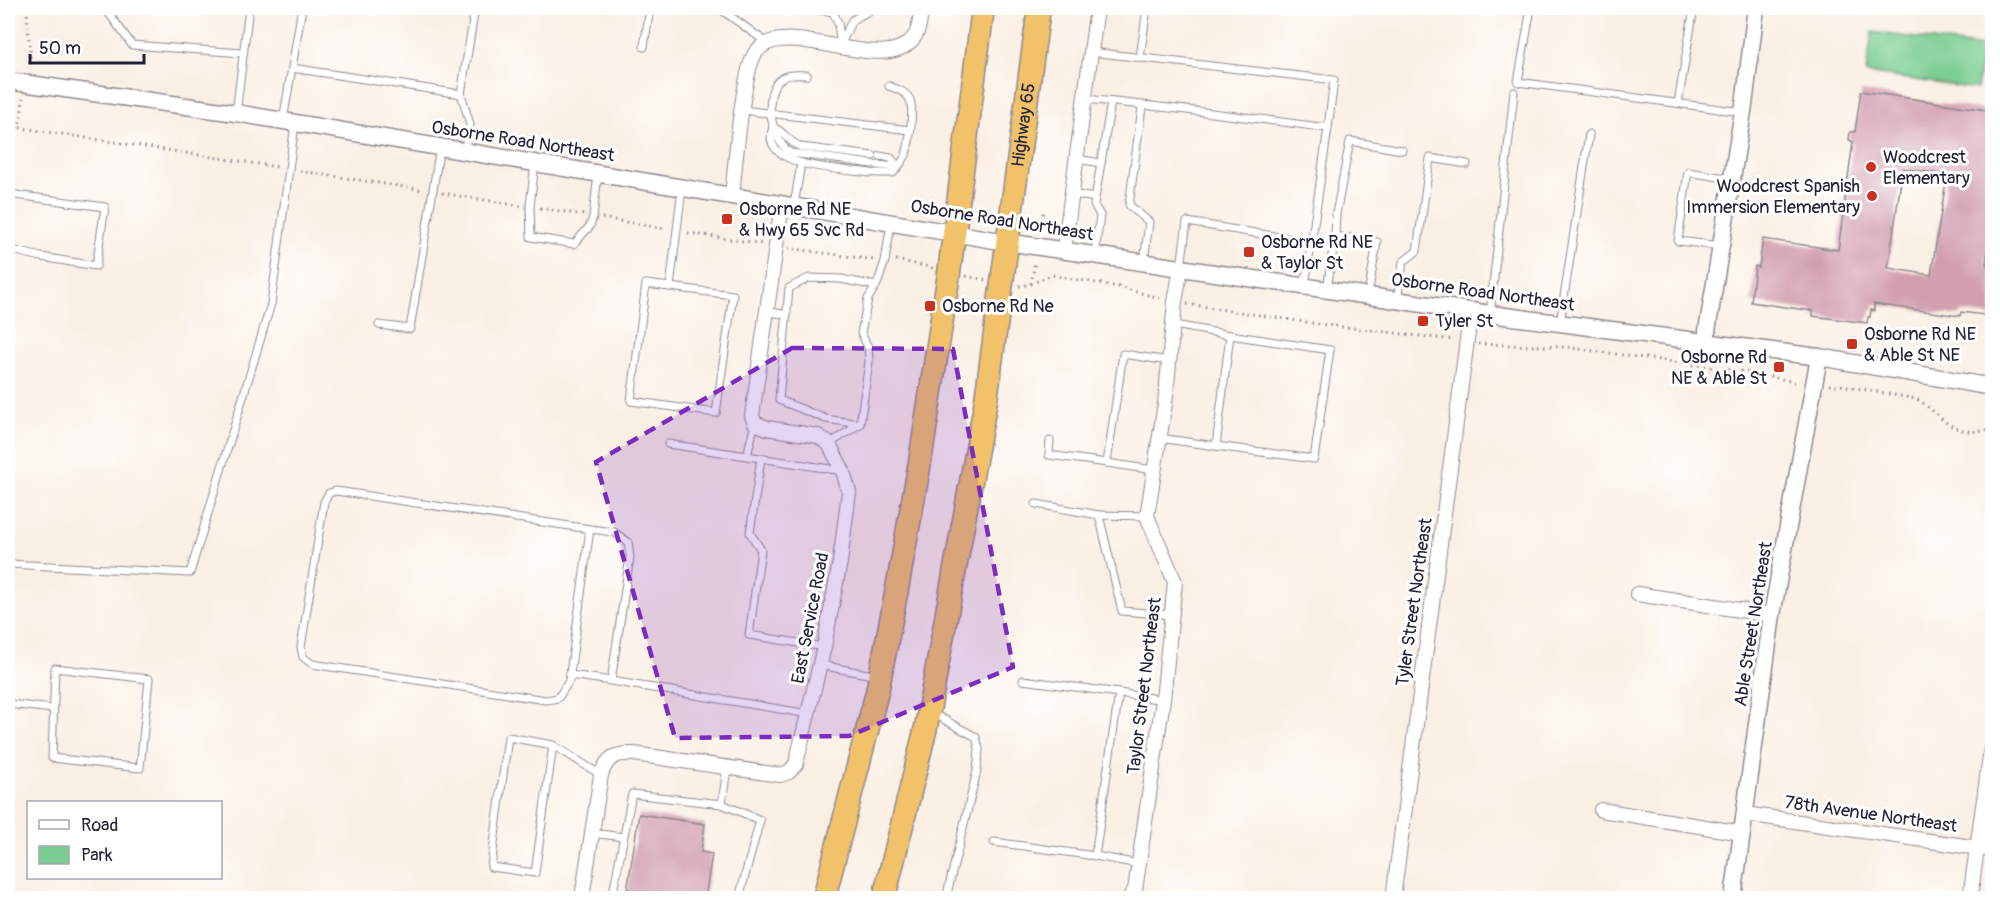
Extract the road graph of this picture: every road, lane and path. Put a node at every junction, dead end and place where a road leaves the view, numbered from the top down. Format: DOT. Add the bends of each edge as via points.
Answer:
graph roads {
  1 [pos="28,8"];
  2 [pos="105,8"];
  3 [pos="249,8"];
  4 [pos="302,8"];
  5 [pos="475,8"];
  6 [pos="650,8"];
  7 [pos="719,8"];
  8 [pos="810,8"];
  9 [pos="875,8"];
  10 [pos="922,8"];
  11 [pos="983,8"];
  12 [pos="1039,8"];
  13 [pos="1097,8"];
  14 [pos="1147,8"];
  15 [pos="1531,8"];
  16 [pos="1694,8"];
  17 [pos="1756,8"];
  18 [pos="834,14"];
  19 [pos="855,18"];
  20 [pos="766,42"];
  21 [pos="644,47"];
  22 [pos="840,47"];
  23 [pos="1091,52"];
  24 [pos="242,53"];
  25 [pos="1140,58"];
  26 [pos="30,63"];
  27 [pos="292,69"];
  28 [pos="807,75"];
  29 [pos="8,81"];
  30 [pos="889,86"];
  31 [pos="1514,92"];
  32 [pos="461,94"];
  33 [pos="1085,99"];
  34 [pos="1112,102"];
  35 [pos="1678,103"];
  36 [pos="22,107"];
  37 [pos="1142,107"];
  38 [pos="742,110"];
  39 [pos="1742,112"];
  40 [pos="236,113"];
  41 [pos="771,114"];
  42 [pos="289,122"];
  43 [pos="773,127"];
  44 [pos="1328,128"];
  45 [pos="910,130"];
  46 [pos="1589,134"];
  47 [pos="8,143"];
  48 [pos="440,147"];
  49 [pos="1402,150"];
  50 [pos="464,151"];
  51 [pos="1076,159"];
  52 [pos="535,163"];
  53 [pos="801,163"];
  54 [pos="1101,163"];
  55 [pos="1467,164"];
  56 [pos="898,167"];
  57 [pos="598,174"];
  58 [pos="1732,178"];
  59 [pos="682,188"];
  60 [pos="8,194"];
  61 [pos="1072,194"];
  62 [pos="732,196"];
  63 [pos="1095,198"];
  64 [pos="788,205"];
  65 [pos="891,223"];
  66 [pos="954,233"];
  67 [pos="1335,236"];
  68 [pos="1006,242"];
  69 [pos="1311,242"];
  70 [pos="1721,246"];
  71 [pos="8,249"];
  72 [pos="1064,250"];
  73 [pos="1095,255"];
  74 [pos="1144,262"];
  75 [pos="1181,267"];
  76 [pos="876,286"];
  77 [pos="1305,286"];
  78 [pos="670,287"];
  79 [pos="1327,289"];
  80 [pos="1368,295"];
  81 [pos="1397,300"];
  82 [pos="1471,310"];
  83 [pos="766,311"];
  84 [pos="1490,314"];
  85 [pos="787,315"];
  86 [pos="1560,323"];
  87 [pos="379,325"];
  88 [pos="1174,325"];
  89 [pos="1230,335"];
  90 [pos="1707,342"];
  91 [pos="1819,357"];
  92 [pos="1169,361"];
  93 [pos="1992,387"];
  94 [pos="755,423"];
  95 [pos="860,424"];
  96 [pos="1159,438"];
  97 [pos="1050,441"];
  98 [pos="668,444"];
  99 [pos="829,444"];
  100 [pos="1215,446"];
  101 [pos="747,456"];
  102 [pos="761,458"];
  103 [pos="1107,463"];
  104 [pos="1154,470"];
  105 [pos="843,471"];
  106 [pos="1036,504"];
  107 [pos="1099,515"];
  108 [pos="1147,516"];
  109 [pos="590,528"];
  110 [pos="8,564"];
  111 [pos="1637,594"];
  112 [pos="1172,615"];
  113 [pos="1772,615"];
  114 [pos="824,647"];
  115 [pos="820,665"];
  116 [pos="570,675"];
  117 [pos="880,677"];
  118 [pos="1023,680"];
  119 [pos="611,681"];
  120 [pos="1119,693"];
  121 [pos="1163,700"];
  122 [pos="8,704"];
  123 [pos="52,709"];
  124 [pos="929,711"];
  125 [pos="809,714"];
  126 [pos="1992,742"];
  127 [pos="553,745"];
  128 [pos="727,768"];
  129 [pos="601,775"];
  130 [pos="722,804"];
  131 [pos="1601,810"];
  132 [pos="1745,814"];
  133 [pos="592,833"];
  134 [pos="1742,834"];
  135 [pos="623,837"];
  136 [pos="994,842"];
  137 [pos="1978,848"];
  138 [pos="1992,850"];
  139 [pos="1095,856"];
  140 [pos="1139,864"];
  141 [pos="582,898"];
  142 [pos="612,898"];
  143 [pos="739,898"];
  144 [pos="824,898"];
  145 [pos="884,898"];
  146 [pos="946,898"];
  147 [pos="1130,898"];
  148 [pos="1393,898"];
  149 [pos="1733,898"];
  150 [pos="1970,898"];
  1 -- 26 [label="path"];
  2 -- 24 [label="lane" via="132,45"];
  3 -- 24 [label="lane"];
  4 -- 27 [label="lane"];
  5 -- 32 [label="lane"];
  6 -- 21 [label="lane"];
  7 -- 20 [label="lane"];
  8 -- 18 [label="lane"];
  9 -- 19 [label="lane"];
  10 -- 22 [label="street" via="916,34 893,51"];
  11 -- 66 [label="highway"];
  12 -- 68 [label="highway, Highway 65"];
  13 -- 23 [label="street"];
  14 -- 25 [label="lane"];
  15 -- 35 [label="lane" via="1518,82"];
  16 -- 35 [label="lane"];
  17 -- 39 [label="street"];
  18 -- 19 [label="lane"];
  18 -- 22 [label="lane"];
  19 -- 22 [label="lane" via="849,23"];
  20 -- 22 [label="street" via="786,39"];
  20 -- 38 [label="street" via="749,64"];
  23 -- 25 [label="lane"];
  23 -- 33 [label="street"];
  24 -- 40 [label="lane"];
  25 -- 44 [label="lane" via="1334,80"];
  27 -- 32 [label="lane"];
  27 -- 42 [label="lane"];
  28 -- 41 [label="lane" via="787,75 779,80"];
  29 -- 40 [label="street, Osborne Road Northeast"];
  30 -- 45 [label="lane" via="909,97"];
  31 -- 84 [label="lane"];
  32 -- 50 [label="lane" via="470,124"];
  33 -- 34 [label="lane"];
  33 -- 51 [label="street"];
  34 -- 37 [label="lane"];
  34 -- 54 [label="lane"];
  35 -- 39 [label="lane"];
  36 -- 47 [label="path"];
  37 -- 44 [label="lane"];
  37 -- 74 [label="lane" via="1129,205 1149,222"];
  38 -- 41 [label="lane"];
  38 -- 62 [label="street"];
  39 -- 58 [label="street"];
  40 -- 42 [label="street, Osborne Road Northeast"];
  41 -- 43 [label="lane"];
  41 -- 45 [label="lane"];
  42 -- 48 [label="street, Osborne Road Northeast"];
  42 -- 110 [label="lane" via="271,304 190,573"];
  43 -- 53 [label="lane" via="769,136 778,154"];
  43 -- 56 [label="lane" via="801,147 891,158"];
  43 -- 56 [label="lane" via="779,142 791,153"];
  44 -- 69 [label="lane"];
  45 -- 56 [label="lane" via="906,156"];
  46 -- 86 [label="lane"];
  48 -- 50 [label="street, Osborne Road Northeast"];
  48 -- 87 [label="lane" via="410,328"];
  49 -- 67 [label="lane" via="1350,141"];
  50 -- 52 [label="street, Osborne Road Northeast"];
  51 -- 54 [label="lane"];
  51 -- 61 [label="street"];
  52 -- 57 [label="street, Osborne Road Northeast"];
  52 -- 57 [label="lane" via="531,237 574,244 590,226"];
  53 -- 56 [label="lane" via="873,173 893,173"];
  53 -- 64 [label="lane"];
  54 -- 63 [label="lane"];
  55 -- 81 [label="lane" via="1430,158 1417,251 1403,262"];
  57 -- 59 [label="street, Osborne Road Northeast"];
  58 -- 70 [label="street"];
  58 -- 70 [label="lane" via="1688,172 1678,241"];
  59 -- 62 [label="street, Osborne Road Northeast"];
  59 -- 78 [label="lane"];
  60 -- 71 [label="lane" via="105,207 96,266"];
  61 -- 63 [label="lane"];
  61 -- 72 [label="street"];
  62 -- 64 [label="street, Osborne Road Northeast"];
  63 -- 73 [label="lane" via="1100,215"];
  64 -- 65 [label="street, Osborne Road Northeast"];
  64 -- 83 [label="street"];
  65 -- 66 [label="street, Osborne Road Northeast"];
  65 -- 76 [label="lane"];
  66 -- 68 [label="street, Osborne Road Northeast"];
  66 -- 117 [label="highway" via="920,462"];
  67 -- 79 [label="lane"];
  67 -- 80 [label="lane" via="1377,242"];
  68 -- 72 [label="street, Osborne Road Northeast"];
  68 -- 124 [label="highway, Highway 65" via="986,400"];
  69 -- 75 [label="lane" via="1187,222"];
  69 -- 77 [label="lane"];
  70 -- 90 [label="street"];
  72 -- 73 [label="street, Osborne Road Northeast"];
  73 -- 74 [label="street, Osborne Road Northeast"];
  74 -- 75 [label="street, Osborne Road Northeast"];
  75 -- 77 [label="street, Osborne Road Northeast"];
  75 -- 88 [label="street"];
  76 -- 85 [label="lane" via="809,278 789,288"];
  76 -- 95 [label="lane" via="868,298 861,333 868,347 869,362"];
  77 -- 79 [label="street, Osborne Road Northeast"];
  78 -- 78 [label="lane" via="733,295 716,413 631,401 646,284"];
  79 -- 80 [label="street, Osborne Road Northeast"];
  80 -- 81 [label="street, Osborne Road Northeast"];
  81 -- 82 [label="street, Osborne Road Northeast"];
  82 -- 84 [label="street, Osborne Road Northeast"];
  82 -- 148 [label="street, Tyler Street Northeast"];
  83 -- 85 [label="lane"];
  83 -- 94 [label="street" via="752,416"];
  84 -- 86 [label="street, Osborne Road Northeast"];
  85 -- 95 [label="lane" via="778,400 825,419"];
  86 -- 90 [label="street, Osborne Road Northeast"];
  88 -- 89 [label="lane"];
  88 -- 92 [label="street"];
  89 -- 100 [label="lane"];
  89 -- 100 [label="lane" via="1330,350 1314,459"];
  90 -- 91 [label="street, Osborne Road Northeast"];
  91 -- 93 [label="street, Osborne Road Northeast"];
  91 -- 113 [label="street, Able Street Northeast"];
  92 -- 96 [label="street"];
  92 -- 103 [label="lane" via="1123,354"];
  94 -- 99 [label="street" via="818,436"];
  94 -- 101 [label="lane"];
  95 -- 99 [label="lane"];
  96 -- 100 [label="lane"];
  96 -- 104 [label="street"];
  97 -- 103 [label="lane" via="1049,455"];
  98 -- 101 [label="lane"];
  99 -- 105 [label="street, East Service Road"];
  101 -- 102 [label="lane"];
  102 -- 105 [label="lane"];
  102 -- 114 [label="lane" via="750,533 761,550 749,635"];
  103 -- 104 [label="lane"];
  104 -- 108 [label="street"];
  105 -- 114 [label="street, East Service Road" via="849,506"];
  106 -- 107 [label="lane"];
  107 -- 108 [label="lane"];
  107 -- 112 [label="lane" via="1122,611"];
  108 -- 112 [label="street, Taylor Street Northeast" via="1175,582"];
  109 -- 116 [label="lane"];
  109 -- 116 [label="lane" via="329,493 324,502 301,647 303,657 312,664 546,700 558,698 564,692"];
  109 -- 119 [label="lane" via="614,532 628,542 630,557"];
  111 -- 113 [label="street"];
  112 -- 121 [label="street, Taylor Street Northeast"];
  113 -- 132 [label="street, Able Street Northeast"];
  114 -- 115 [label="street, East Service Road"];
  115 -- 117 [label="lane"];
  115 -- 125 [label="street, East Service Road"];
  116 -- 119 [label="lane"];
  117 -- 144 [label="highway"];
  118 -- 120 [label="lane"];
  119 -- 125 [label="lane"];
  120 -- 121 [label="lane"];
  120 -- 139 [label="lane"];
  121 -- 140 [label="street, Taylor Street Northeast"];
  122 -- 123 [label="lane"];
  123 -- 123 [label="lane" via="52,758 140,768 149,679 55,668"];
  124 -- 145 [label="highway, Highway 65"];
  124 -- 146 [label="lane" via="976,737 979,749"];
  125 -- 128 [label="street, East Service Road" via="796,764 789,772 780,775"];
  126 -- 137 [label="street"];
  127 -- 127 [label="lane" via="508,737 491,867 535,873"];
  127 -- 129 [label="lane"];
  128 -- 129 [label="street, East Service Road" via="620,753 610,758"];
  128 -- 130 [label="lane"];
  129 -- 133 [label="street"];
  130 -- 135 [label="lane" via="632,794"];
  130 -- 143 [label="lane" via="760,820"];
  131 -- 134 [label="street"];
  132 -- 134 [label="street, Able Street Northeast"];
  132 -- 137 [label="street, 78th Avenue Northeast"];
  133 -- 135 [label="lane"];
  133 -- 141 [label="street"];
  134 -- 149 [label="street, Able Street Northeast"];
  135 -- 142 [label="lane"];
  136 -- 139 [label="lane"];
  137 -- 138 [label="street, 78th Avenue Northeast"];
  137 -- 150 [label="street"];
  139 -- 140 [label="lane"];
  140 -- 147 [label="street, Taylor Street Northeast"];
}
